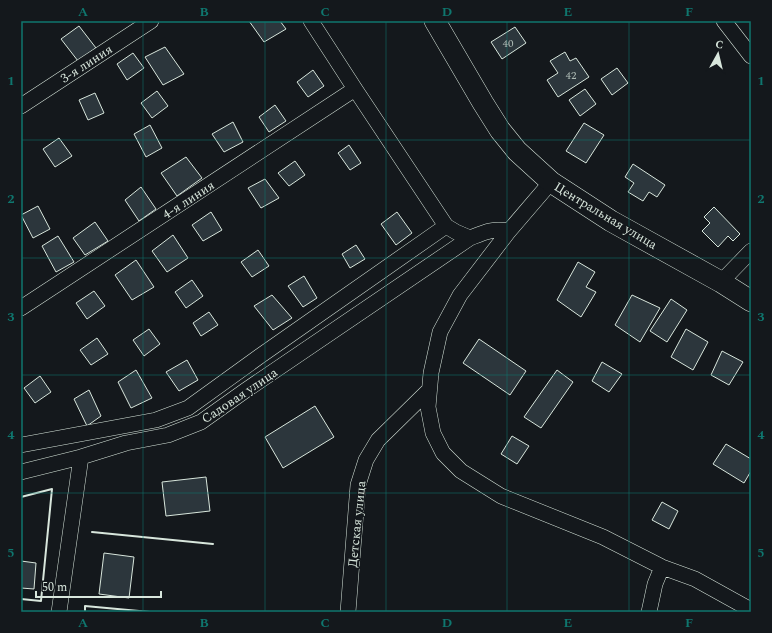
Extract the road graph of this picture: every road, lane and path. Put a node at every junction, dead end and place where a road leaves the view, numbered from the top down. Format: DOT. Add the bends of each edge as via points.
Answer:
graph roads {
  1 [pos="151,21"];
  2 [pos="311,21"];
  3 [pos="435,21"];
  4 [pos="724,21"];
  5 [pos="751,56"];
  6 [pos="355,89"];
  7 [pos="21,106"];
  8 [pos="551,182"];
  9 [pos="446,226"];
  10 [pos="509,231"];
  11 [pos="470,238"];
  12 [pos="751,251"];
  13 [pos="721,282"];
  14 [pos="751,300"];
  15 [pos="21,308"];
  16 [pos="429,390"];
  17 [pos="21,445"];
  18 [pos="81,457"];
  19 [pos="21,472"];
  20 [pos="662,568"];
  21 [pos="751,610"];
  22 [pos="60,612"];
  23 [pos="348,612"];
  24 [pos="649,612"];
  1 -- 7 [label="street, 3-я линия"];
  2 -- 6 [label="street"];
  3 -- 8 [label="main road, Центральная улица" via="500,130 517,151"];
  4 -- 5 [label="street"];
  6 -- 9 [label="street"];
  6 -- 15 [label="street, 4-я линия"];
  8 -- 10 [label="street"];
  8 -- 13 [label="main road, Центральная улица" via="611,221"];
  9 -- 11 [label="street"];
  9 -- 17 [label="street" via="188,408 156,420"];
  10 -- 11 [label="street, Садовая улица" via="491,230"];
  10 -- 16 [label="street" via="460,296 440,332"];
  11 -- 18 [label="street, Садовая улица" via="201,422 168,435 126,443"];
  12 -- 13 [label="street"];
  13 -- 14 [label="main road, Центральная улица"];
  16 -- 20 [label="street" via="428,407 433,433 443,453 461,472 500,496 603,538"];
  16 -- 23 [label="street, Детская улица" via="378,440 366,460 358,485"];
  18 -- 19 [label="street, Садовая улица"];
  18 -- 22 [label="street"];
  20 -- 21 [label="street" via="695,579"];
  20 -- 24 [label="street" via="655,584"];
}
